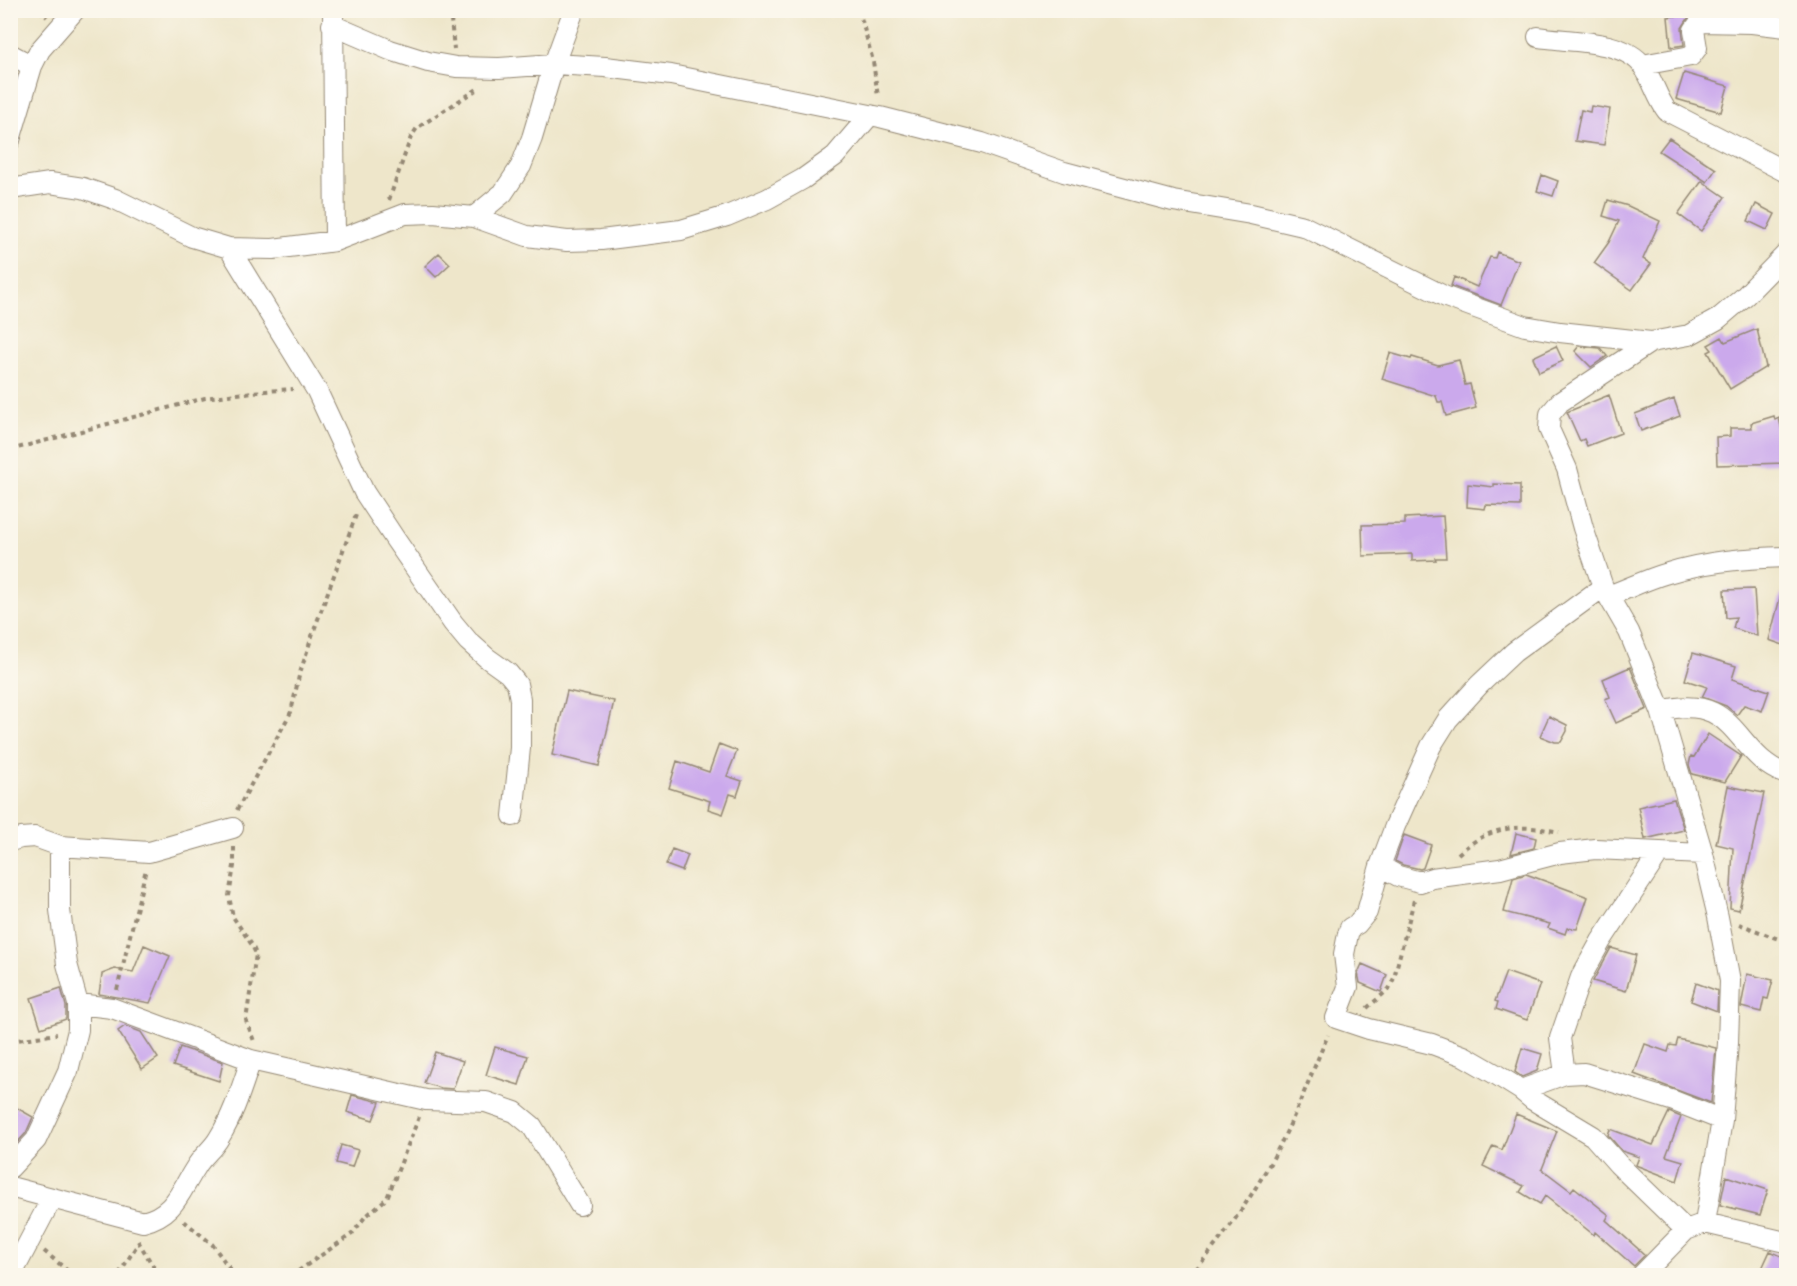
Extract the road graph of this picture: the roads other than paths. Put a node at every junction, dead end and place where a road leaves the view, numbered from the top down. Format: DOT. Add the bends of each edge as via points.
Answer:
graph roads {
  1 [pos="75,10"];
  2 [pos="572,10"];
  3 [pos="1751,17"];
  4 [pos="333,18"];
  5 [pos="1786,27"];
  6 [pos="1538,36"];
  7 [pos="10,54"];
  8 [pos="554,64"];
  9 [pos="1642,65"];
  10 [pos="32,66"];
  11 [pos="875,116"];
  12 [pos="10,140"];
  13 [pos="1786,172"];
  14 [pos="10,189"];
  15 [pos="474,217"];
  16 [pos="335,241"];
  17 [pos="229,248"];
  18 [pos="1786,254"];
  19 [pos="1652,342"];
  20 [pos="1786,557"];
  21 [pos="1605,592"];
  22 [pos="1661,711"];
  23 [pos="1786,774"];
  24 [pos="513,816"];
  25 [pos="233,828"];
  26 [pos="10,841"];
  27 [pos="60,846"];
  28 [pos="1660,852"];
  29 [pos="1703,854"];
  30 [pos="1380,866"];
  31 [pos="78,1004"];
  32 [pos="251,1060"];
  33 [pos="1565,1074"];
  34 [pos="1521,1090"];
  35 [pos="1722,1120"];
  36 [pos="10,1168"];
  37 [pos="10,1186"];
  38 [pos="52,1198"];
  39 [pos="580,1205"];
  40 [pos="1705,1223"];
  41 [pos="1686,1230"];
  42 [pos="1786,1242"];
  43 [pos="10,1275"];
  44 [pos="1641,1275"];
  1 -- 10 [label="street" via="40,50"];
  2 -- 8 [label="street"];
  3 -- 5 [label="street"];
  3 -- 9 [label="street" via="1700,22 1694,30 1697,48 1691,56"];
  4 -- 8 [label="street" via="390,50 428,62 499,68"];
  4 -- 16 [label="street"];
  6 -- 9 [label="street" via="1606,45"];
  7 -- 10 [label="street"];
  8 -- 11 [label="street" via="672,75"];
  8 -- 15 [label="street" via="520,166 503,193"];
  9 -- 13 [label="street" via="1667,111"];
  10 -- 12 [label="street"];
  11 -- 15 [label="street" via="836,156 803,179 747,208 681,230 567,241 527,236"];
  11 -- 19 [label="street" via="982,143 1064,172 1173,201 1303,226 1446,297 1525,326"];
  14 -- 17 [label="street" via="50,183 83,188 115,199 192,237"];
  15 -- 16 [label="street" via="405,214"];
  16 -- 17 [label="street" via="273,249"];
  17 -- 24 [label="street" via="316,391 364,492 453,623 517,684 520,748"];
  18 -- 19 [label="street" via="1718,319 1689,334"];
  19 -- 21 [label="street" via="1560,402 1548,420"];
  20 -- 21 [label="street" via="1714,562"];
  21 -- 22 [label="street" via="1629,632"];
  21 -- 30 [label="street" via="1514,652 1448,719 1427,755"];
  22 -- 23 [label="street" via="1695,707 1711,712 1727,721 1763,761"];
  22 -- 29 [label="street"];
  25 -- 27 [label="street" via="149,852"];
  26 -- 27 [label="street" via="35,837"];
  27 -- 31 [label="street" via="60,910 67,964"];
  28 -- 29 [label="street"];
  28 -- 30 [label="street" via="1595,849 1560,853 1500,869 1410,881"];
  28 -- 33 [label="street" via="1581,977 1560,1038"];
  29 -- 35 [label="street" via="1730,981"];
  30 -- 34 [label="street" via="1367,912 1348,934 1344,954 1348,987 1336,1018 1464,1056"];
  31 -- 32 [label="street" via="112,1008"];
  31 -- 36 [label="street" via="78,1030 68,1071 36,1140"];
  32 -- 38 [label="street" via="227,1125 168,1210 157,1218 143,1222"];
  32 -- 39 [label="street" via="426,1100 486,1102 515,1112 532,1126"];
  33 -- 34 [label="street"];
  33 -- 35 [label="street" via="1591,1075"];
  34 -- 41 [label="street" via="1593,1136"];
  35 -- 40 [label="street"];
  37 -- 38 [label="street"];
  38 -- 43 [label="street"];
  40 -- 41 [label="street"];
  40 -- 42 [label="street"];
  41 -- 44 [label="street"];
}
